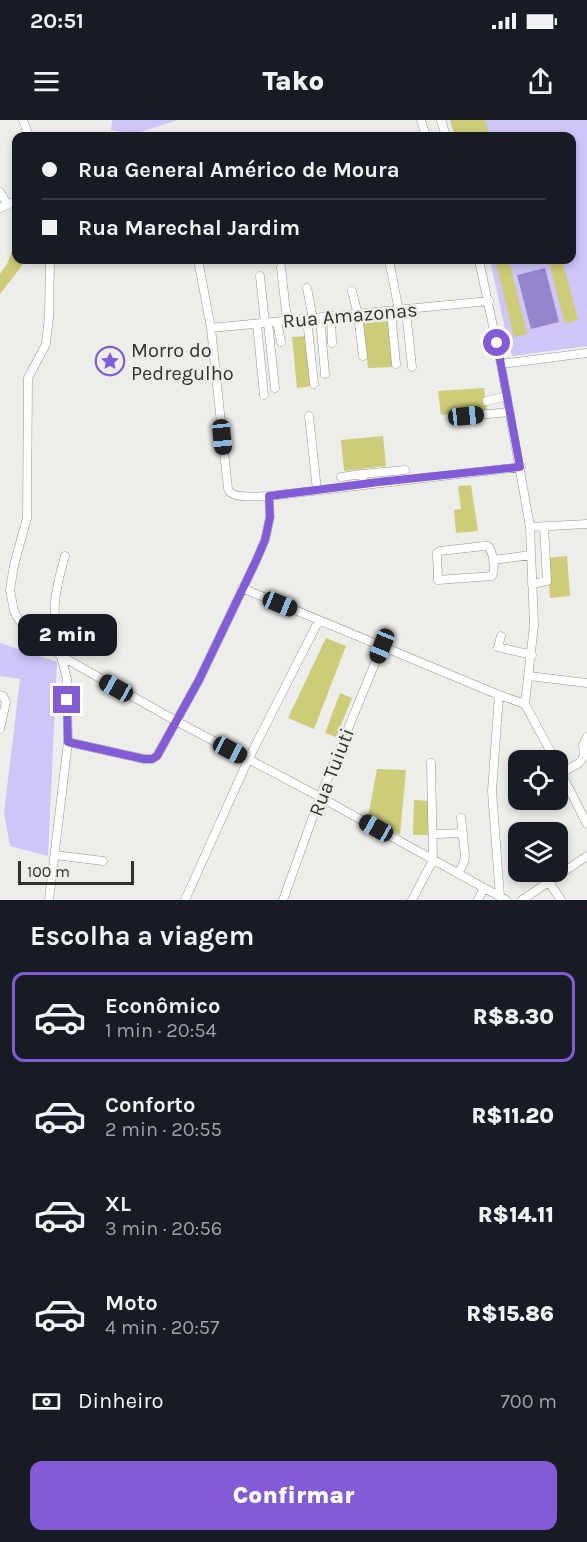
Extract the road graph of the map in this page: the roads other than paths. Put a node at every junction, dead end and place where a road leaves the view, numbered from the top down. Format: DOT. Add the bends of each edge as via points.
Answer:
graph roads {
  1 [pos="0,192"];
  2 [pos="8,205"];
  3 [pos="50,264"];
  4 [pos="199,264"];
  5 [pos="390,264"];
  6 [pos="480,264"];
  7 [pos="281,267"];
  8 [pos="260,276"];
  9 [pos="308,288"];
  10 [pos="352,291"];
  11 [pos="489,301"];
  12 [pos="399,311"];
  13 [pos="358,315"];
  14 [pos="331,317"];
  15 [pos="313,319"];
  16 [pos="287,321"];
  17 [pos="267,323"];
  18 [pos="211,328"];
  19 [pos="281,342"];
  20 [pos="332,343"];
  21 [pos="587,353"];
  22 [pos="363,356"];
  23 [pos="396,363"];
  24 [pos="501,364"];
  25 [pos="412,367"];
  26 [pos="325,374"];
  27 [pos="314,384"];
  28 [pos="275,388"];
  29 [pos="264,395"];
  30 [pos="507,396"];
  31 [pos="488,401"];
  32 [pos="510,412"];
  33 [pos="309,416"];
  34 [pos="466,416"];
  35 [pos="520,467"];
  36 [pos="405,470"];
  37 [pos="362,474"];
  38 [pos="341,477"];
  39 [pos="364,484"];
  40 [pos="317,490"];
  41 [pos="269,496"];
  42 [pos="587,524"];
  43 [pos="544,526"];
  44 [pos="530,527"];
  45 [pos="531,555"];
  46 [pos="65,556"];
  47 [pos="492,560"];
  48 [pos="532,584"];
  49 [pos="242,588"];
  50 [pos="319,620"];
  51 [pos="501,636"];
  52 [pos="382,646"];
  53 [pos="532,655"];
  54 [pos="61,656"];
  55 [pos="529,676"];
  56 [pos="587,683"];
  57 [pos="0,695"];
  58 [pos="499,695"];
  59 [pos="525,704"];
  60 [pos="176,721"];
  61 [pos="0,729"];
  62 [pos="587,737"];
  63 [pos="68,742"];
  64 [pos="550,750"];
  65 [pos="248,760"];
  66 [pos="432,763"];
  67 [pos="568,767"];
  68 [pos="568,786"];
  69 [pos="320,797"];
  70 [pos="460,818"];
  71 [pos="587,824"];
  72 [pos="463,833"];
  73 [pos="437,834"];
  74 [pos="55,855"];
  75 [pos="587,856"];
  76 [pos="433,860"];
  77 [pos="103,861"];
  78 [pos="568,869"];
  79 [pos="458,874"];
  80 [pos="549,882"];
  81 [pos="484,888"];
  82 [pos="503,898"];
  83 [pos="49,900"];
  84 [pos="185,900"];
  85 [pos="284,900"];
  86 [pos="412,900"];
  87 [pos="478,900"];
  88 [pos="522,900"];
  89 [pos="561,900"];
  1 -- 2 [label="street"];
  3 -- 54 [label="street" via="46,344 28,378 27,518 10,590 14,611 24,627"];
  4 -- 18 [label="street"];
  5 -- 12 [label="street"];
  6 -- 11 [label="street"];
  7 -- 16 [label="street"];
  8 -- 17 [label="street"];
  9 -- 15 [label="street"];
  10 -- 13 [label="street"];
  11 -- 12 [label="street, Rua Amazonas"];
  11 -- 24 [label="street"];
  12 -- 13 [label="street, Rua Amazonas"];
  12 -- 23 [label="street"];
  12 -- 25 [label="street"];
  13 -- 14 [label="street, Rua Amazonas"];
  13 -- 22 [label="street"];
  14 -- 15 [label="street, Rua Amazonas"];
  14 -- 20 [label="street"];
  15 -- 16 [label="street, Rua Amazonas"];
  15 -- 26 [label="street"];
  15 -- 27 [label="street"];
  16 -- 17 [label="street, Rua Amazonas"];
  17 -- 18 [label="street, Rua Amazonas"];
  17 -- 19 [label="street"];
  17 -- 28 [label="street"];
  17 -- 29 [label="street"];
  18 -- 41 [label="street" via="229,491 247,497"];
  21 -- 24 [label="street"];
  24 -- 30 [label="street"];
  30 -- 31 [label="street"];
  30 -- 32 [label="street"];
  32 -- 34 [label="street"];
  32 -- 35 [label="street"];
  33 -- 40 [label="street"];
  35 -- 39 [label="street"];
  35 -- 44 [label="street"];
  36 -- 37 [label="street"];
  37 -- 38 [label="street"];
  37 -- 39 [label="street"];
  39 -- 40 [label="street"];
  40 -- 41 [label="street"];
  41 -- 49 [label="street" via="265,540"];
  42 -- 43 [label="street"];
  43 -- 44 [label="street"];
  43 -- 48 [label="street" via="547,581"];
  44 -- 45 [label="street"];
  45 -- 47 [label="street"];
  45 -- 48 [label="street"];
  46 -- 54 [label="street" via="54,603"];
  47 -- 47 [label="street" via="488,546 440,551 435,555 436,577 441,581 492,576"];
  48 -- 53 [label="street"];
  49 -- 50 [label="street"];
  49 -- 60 [label="street"];
  50 -- 52 [label="street"];
  50 -- 65 [label="street"];
  51 -- 53 [label="street" via="498,647"];
  52 -- 58 [label="street"];
  52 -- 69 [label="street, Rua Tuiuti"];
  53 -- 55 [label="street"];
  54 -- 60 [label="street"];
  54 -- 63 [label="street" via="67,679"];
  55 -- 56 [label="street"];
  55 -- 59 [label="street"];
  57 -- 61 [label="street" via="6,702"];
  58 -- 59 [label="street"];
  58 -- 82 [label="street" via="492,791"];
  59 -- 64 [label="street"];
  60 -- 63 [label="street" via="152,759"];
  60 -- 65 [label="street"];
  62 -- 67 [label="street" via="583,745 585,756 579,764"];
  63 -- 74 [label="street"];
  65 -- 69 [label="street"];
  65 -- 84 [label="street"];
  66 -- 76 [label="street"];
  68 -- 71 [label="street"];
  69 -- 76 [label="street"];
  69 -- 85 [label="street, Rua Tuiuti"];
  70 -- 72 [label="street"];
  72 -- 73 [label="street"];
  72 -- 79 [label="street" via="465,856"];
  74 -- 77 [label="street"];
  74 -- 83 [label="street"];
  75 -- 78 [label="street"];
  76 -- 79 [label="street"];
  76 -- 86 [label="street"];
  79 -- 81 [label="street"];
  80 -- 88 [label="street"];
  80 -- 89 [label="street"];
  81 -- 82 [label="street"];
  81 -- 87 [label="street"];
}
